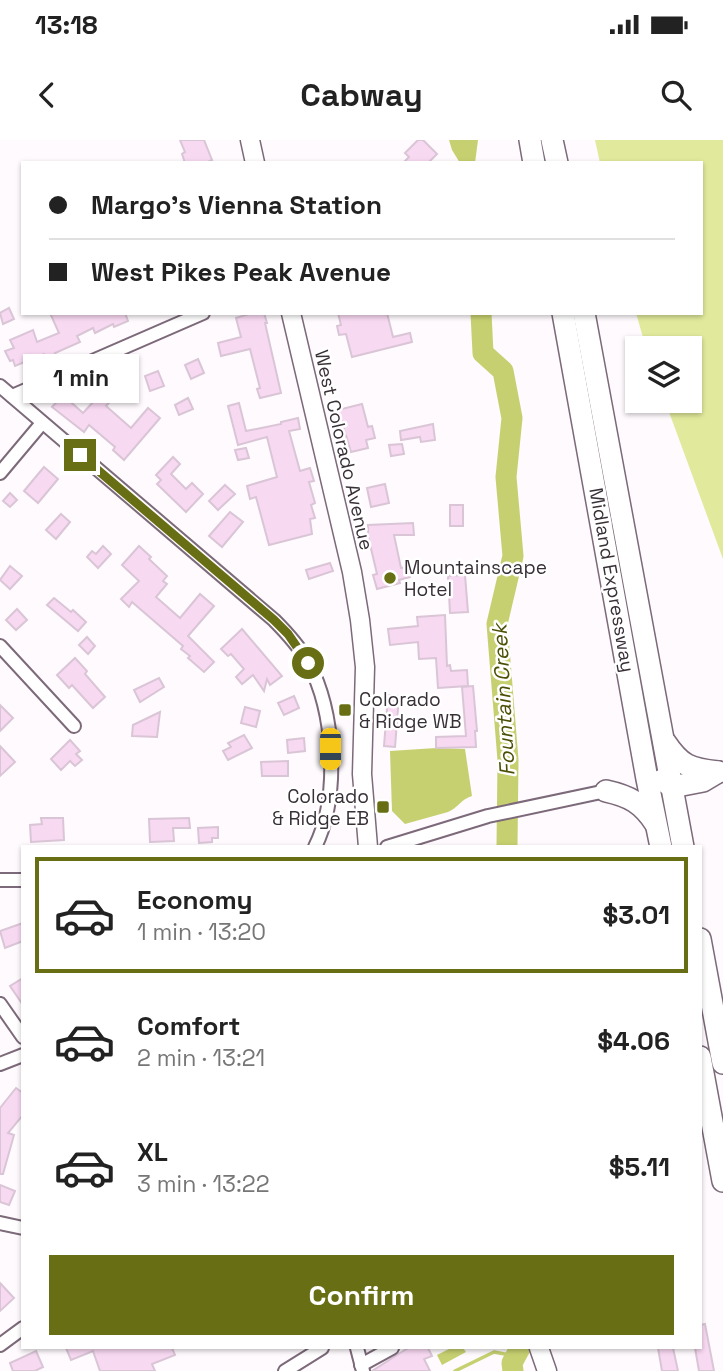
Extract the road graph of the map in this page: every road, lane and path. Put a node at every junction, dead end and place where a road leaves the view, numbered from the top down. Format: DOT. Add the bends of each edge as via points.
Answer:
graph roads {
  1 [pos="250,140"];
  2 [pos="530,140"];
  3 [pos="552,140"];
  4 [pos="255,161"];
  5 [pos="534,161"];
  6 [pos="556,161"];
  7 [pos="198,315"];
  8 [pos="290,315"];
  9 [pos="563,315"];
  10 [pos="584,315"];
  11 [pos="0,386"];
  12 [pos="12,396"];
  13 [pos="42,423"];
  14 [pos="0,473"];
  15 [pos="0,646"];
  16 [pos="74,726"];
  17 [pos="663,740"];
  18 [pos="642,746"];
  19 [pos="720,772"];
  20 [pos="647,779"];
  21 [pos="672,787"];
  22 [pos="606,791"];
  23 [pos="659,836"];
  24 [pos="681,838"];
  25 [pos="316,845"];
  26 [pos="368,845"];
  27 [pos="394,845"];
  28 [pos="0,880"];
  29 [pos="21,880"];
  30 [pos="702,950"];
  31 [pos="0,1004"];
  32 [pos="21,1034"];
  33 [pos="21,1056"];
  34 [pos="723,1063"];
  35 [pos="0,1064"];
  36 [pos="702,1068"];
  37 [pos="723,1181"];
  38 [pos="0,1223"];
  39 [pos="21,1228"];
  40 [pos="21,1329"];
  41 [pos="0,1345"];
  42 [pos="320,1349"];
  43 [pos="358,1349"];
  44 [pos="390,1349"];
  45 [pos="540,1350"];
  46 [pos="362,1368"];
  47 [pos="285,1371"];
  48 [pos="547,1371"];
  1 -- 4 [label="main road"];
  2 -- 5 [label="highway"];
  3 -- 6 [label="highway"];
  7 -- 12 [label="street"];
  8 -- 26 [label="main road, West Colorado Avenue" via="360,620"];
  9 -- 18 [label="highway, Midland Expressway"];
  10 -- 17 [label="highway, Midland Expressway"];
  11 -- 12 [label="street"];
  12 -- 13 [label="street"];
  13 -- 14 [label="street"];
  13 -- 25 [label="street" via="274,620 299,648 323,702 330,749 328,804"];
  15 -- 16 [label="street"];
  17 -- 19 [label="highway" via="683,764"];
  17 -- 21 [label="highway, Midland Expressway"];
  18 -- 20 [label="highway, Midland Expressway"];
  18 -- 21 [label="highway" via="664,782"];
  19 -- 21 [label="highway" via="703,781"];
  20 -- 22 [label="highway"];
  20 -- 23 [label="highway, Midland Expressway"];
  20 -- 24 [label="highway" via="666,802"];
  21 -- 24 [label="highway, Midland Expressway"];
  22 -- 23 [label="highway" via="624,795 646,809"];
  22 -- 27 [label="street" via="488,816"];
  28 -- 29 [label="street"];
  30 -- 34 [label="highway"];
  31 -- 32 [label="street"];
  33 -- 35 [label="street"];
  36 -- 37 [label="highway"];
  38 -- 39 [label="street"];
  40 -- 41 [label="street"];
  42 -- 47 [label="street"];
  43 -- 46 [label="street"];
  44 -- 46 [label="street"];
  45 -- 48 [label="main road"];
}
